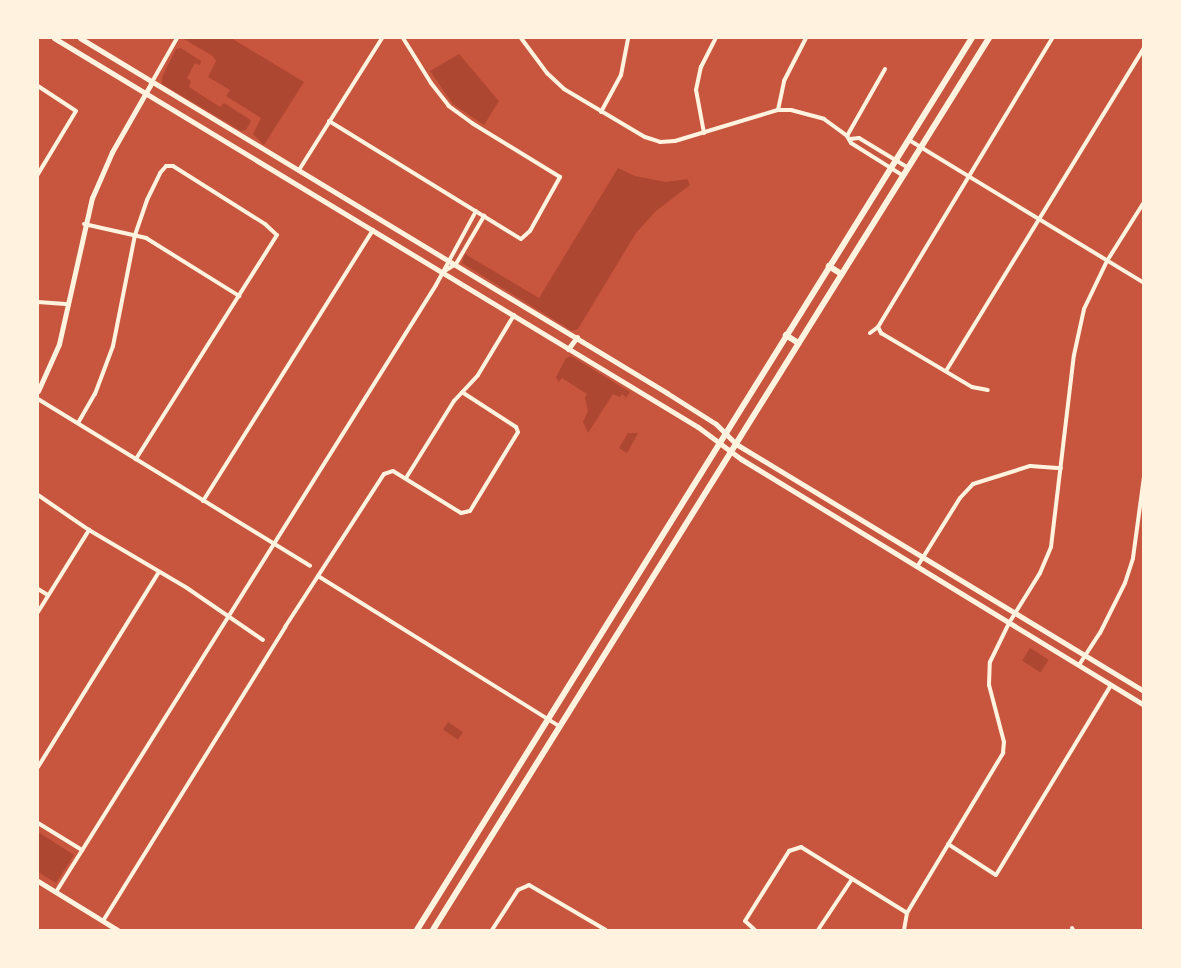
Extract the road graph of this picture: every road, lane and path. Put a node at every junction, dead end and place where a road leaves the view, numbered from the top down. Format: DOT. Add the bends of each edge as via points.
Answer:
graph roads {
  1 [pos="54,38"];
  2 [pos="80,38"];
  3 [pos="177,38"];
  4 [pos="382,38"];
  5 [pos="403,38"];
  6 [pos="521,38"];
  7 [pos="628,38"];
  8 [pos="716,38"];
  9 [pos="806,38"];
  10 [pos="972,38"];
  11 [pos="988,38"];
  12 [pos="1052,38"];
  13 [pos="1144,48"];
  14 [pos="964,51"];
  15 [pos="975,58"];
  16 [pos="885,69"];
  17 [pos="152,82"];
  18 [pos="38,86"];
  19 [pos="146,93"];
  20 [pos="778,110"];
  21 [pos="601,112"];
  22 [pos="329,121"];
  23 [pos="704,133"];
  24 [pos="848,137"];
  25 [pos="907,138"];
  26 [pos="920,146"];
  27 [pos="894,160"];
  28 [pos="907,167"];
  29 [pos="889,168"];
  30 [pos="299,170"];
  31 [pos="38,174"];
  32 [pos="902,175"];
  33 [pos="968,176"];
  34 [pos="1144,202"];
  35 [pos="476,211"];
  36 [pos="484,216"];
  37 [pos="1039,219"];
  38 [pos="84,224"];
  39 [pos="373,230"];
  40 [pos="135,235"];
  41 [pos="448,259"];
  42 [pos="1107,261"];
  43 [pos="456,264"];
  44 [pos="829,266"];
  45 [pos="444,272"];
  46 [pos="842,274"];
  47 [pos="1144,283"];
  48 [pos="239,296"];
  49 [pos="38,302"];
  50 [pos="69,304"];
  51 [pos="514,315"];
  52 [pos="878,327"];
  53 [pos="870,333"];
  54 [pos="786,335"];
  55 [pos="576,337"];
  56 [pos="799,343"];
  57 [pos="568,349"];
  58 [pos="946,371"];
  59 [pos="988,390"];
  60 [pos="38,391"];
  61 [pos="462,392"];
  62 [pos="38,399"];
  63 [pos="78,423"];
  64 [pos="726,432"];
  65 [pos="720,443"];
  66 [pos="736,444"];
  67 [pos="731,452"];
  68 [pos="136,459"];
  69 [pos="1061,468"];
  70 [pos="406,478"];
  71 [pos="1144,478"];
  72 [pos="38,495"];
  73 [pos="203,500"];
  74 [pos="862,521"];
  75 [pos="88,530"];
  76 [pos="856,530"];
  77 [pos="274,544"];
  78 [pos="923,557"];
  79 [pos="310,566"];
  80 [pos="917,567"];
  81 [pos="159,572"];
  82 [pos="318,576"];
  83 [pos="634,581"];
  84 [pos="646,588"];
  85 [pos="38,589"];
  86 [pos="48,595"];
  87 [pos="38,612"];
  88 [pos="1015,613"];
  89 [pos="227,618"];
  90 [pos="1009,623"];
  91 [pos="263,640"];
  92 [pos="1085,656"];
  93 [pos="1079,665"];
  94 [pos="1111,685"];
  95 [pos="1144,691"];
  96 [pos="1144,705"];
  97 [pos="547,720"];
  98 [pos="558,726"];
  99 [pos="38,767"];
  100 [pos="38,823"];
  101 [pos="480,830"];
  102 [pos="490,837"];
  103 [pos="948,844"];
  104 [pos="82,850"];
  105 [pos="852,879"];
  106 [pos="38,881"];
  107 [pos="56,892"];
  108 [pos="907,914"];
  109 [pos="423,920"];
  110 [pos="103,921"];
  111 [pos="434,929"];
  112 [pos="118,930"];
  113 [pos="417,930"];
  114 [pos="492,930"];
  115 [pos="606,930"];
  116 [pos="755,930"];
  117 [pos="818,930"];
  118 [pos="904,930"];
  1 -- 19 [label="main road"];
  2 -- 17 [label="main road"];
  3 -- 17 [label="street"];
  4 -- 22 [label="street"];
  5 -- 36 [label="street" via="449,106 472,124 560,177 521,239"];
  6 -- 21 [label="street" via="547,73 564,89"];
  7 -- 21 [label="street" via="621,75"];
  8 -- 23 [label="street" via="701,67 696,90"];
  9 -- 20 [label="street" via="784,81"];
  10 -- 14 [label="main road"];
  11 -- 15 [label="main road"];
  12 -- 33 [label="street"];
  13 -- 37 [label="street"];
  14 -- 15 [label="main road"];
  14 -- 25 [label="main road"];
  15 -- 26 [label="main road"];
  16 -- 24 [label="street"];
  17 -- 19 [label="main road"];
  17 -- 30 [label="main road"];
  18 -- 31 [label="street" via="76,111"];
  19 -- 38 [label="main road" via="101,176"];
  19 -- 39 [label="main road"];
  20 -- 23 [label="street"];
  20 -- 24 [label="street" via="812,114"];
  21 -- 23 [label="street" via="660,142"];
  22 -- 30 [label="street"];
  22 -- 35 [label="street"];
  24 -- 27 [label="street" via="859,138"];
  24 -- 29 [label="street" via="851,143"];
  25 -- 26 [label="street"];
  25 -- 27 [label="main road"];
  26 -- 28 [label="main road"];
  26 -- 33 [label="street"];
  27 -- 28 [label="street"];
  27 -- 29 [label="main road"];
  28 -- 32 [label="main road"];
  29 -- 32 [label="street"];
  29 -- 44 [label="main road"];
  30 -- 41 [label="main road"];
  32 -- 46 [label="main road"];
  33 -- 37 [label="street"];
  33 -- 52 [label="street"];
  34 -- 42 [label="street"];
  35 -- 36 [label="street"];
  35 -- 41 [label="street"];
  36 -- 43 [label="street"];
  37 -- 42 [label="street"];
  37 -- 58 [label="street"];
  38 -- 40 [label="street"];
  38 -- 50 [label="main road"];
  39 -- 45 [label="main road"];
  39 -- 73 [label="street"];
  40 -- 48 [label="street" via="158,244"];
  40 -- 48 [label="street" via="152,187 166,166 180,170 265,224 276,235"];
  40 -- 63 [label="street" via="110,355 95,394"];
  41 -- 43 [label="main road"];
  41 -- 45 [label="street"];
  42 -- 47 [label="street"];
  42 -- 69 [label="street" via="1081,323"];
  43 -- 45 [label="street"];
  43 -- 55 [label="main road"];
  44 -- 46 [label="main road"];
  44 -- 54 [label="main road"];
  45 -- 51 [label="main road"];
  45 -- 77 [label="street"];
  46 -- 56 [label="main road"];
  48 -- 68 [label="street"];
  49 -- 50 [label="street"];
  50 -- 60 [label="main road" via="59,344"];
  51 -- 57 [label="main road"];
  51 -- 61 [label="street" via="478,375"];
  52 -- 53 [label="street"];
  52 -- 58 [label="street" via="881,333"];
  54 -- 56 [label="main road"];
  54 -- 64 [label="main road"];
  55 -- 57 [label="main road"];
  55 -- 64 [label="main road"];
  56 -- 66 [label="main road"];
  57 -- 65 [label="main road"];
  58 -- 59 [label="street" via="972,387"];
  61 -- 70 [label="street"];
  61 -- 70 [label="street" via="516,427 518,432 470,511 461,513"];
  62 -- 63 [label="street"];
  63 -- 68 [label="street"];
  64 -- 65 [label="main road"];
  64 -- 66 [label="main road"];
  65 -- 67 [label="main road"];
  65 -- 83 [label="main road"];
  66 -- 67 [label="main road"];
  66 -- 74 [label="main road"];
  67 -- 76 [label="main road"];
  67 -- 84 [label="main road"];
  68 -- 73 [label="street"];
  69 -- 78 [label="street" via="1030,466 973,484 960,498"];
  69 -- 88 [label="street" via="1049,556"];
  70 -- 82 [label="street" via="394,471 384,474"];
  71 -- 92 [label="street" via="1130,570 1114,607"];
  72 -- 75 [label="street"];
  73 -- 77 [label="street"];
  74 -- 76 [label="main road"];
  74 -- 78 [label="main road"];
  75 -- 81 [label="street"];
  75 -- 86 [label="street"];
  76 -- 80 [label="main road"];
  77 -- 79 [label="street"];
  77 -- 89 [label="street"];
  78 -- 80 [label="street"];
  78 -- 88 [label="main road"];
  80 -- 90 [label="main road"];
  81 -- 89 [label="street"];
  81 -- 99 [label="street"];
  82 -- 97 [label="street"];
  82 -- 110 [label="street"];
  83 -- 84 [label="main road"];
  83 -- 97 [label="main road"];
  84 -- 98 [label="main road"];
  85 -- 86 [label="street"];
  86 -- 87 [label="street"];
  88 -- 90 [label="street"];
  88 -- 92 [label="main road"];
  89 -- 91 [label="street"];
  89 -- 104 [label="street"];
  90 -- 93 [label="main road"];
  90 -- 103 [label="street" via="990,662 989,685 1004,742 1003,753"];
  92 -- 93 [label="street"];
  92 -- 95 [label="main road"];
  93 -- 94 [label="main road"];
  94 -- 96 [label="main road"];
  94 -- 103 [label="street" via="996,875"];
  97 -- 98 [label="street"];
  97 -- 101 [label="main road"];
  98 -- 102 [label="main road"];
  100 -- 104 [label="street"];
  101 -- 102 [label="main road"];
  101 -- 109 [label="main road"];
  102 -- 111 [label="main road"];
  103 -- 108 [label="street"];
  104 -- 107 [label="street"];
  105 -- 108 [label="street"];
  105 -- 116 [label="street" via="801,847 795,848 789,852 745,921"];
  105 -- 117 [label="street"];
  106 -- 107 [label="street"];
  107 -- 110 [label="street"];
  108 -- 118 [label="street"];
  109 -- 111 [label="main road"];
  109 -- 113 [label="main road"];
  110 -- 112 [label="street"];
  114 -- 115 [label="street" via="518,890 529,885"];
}
